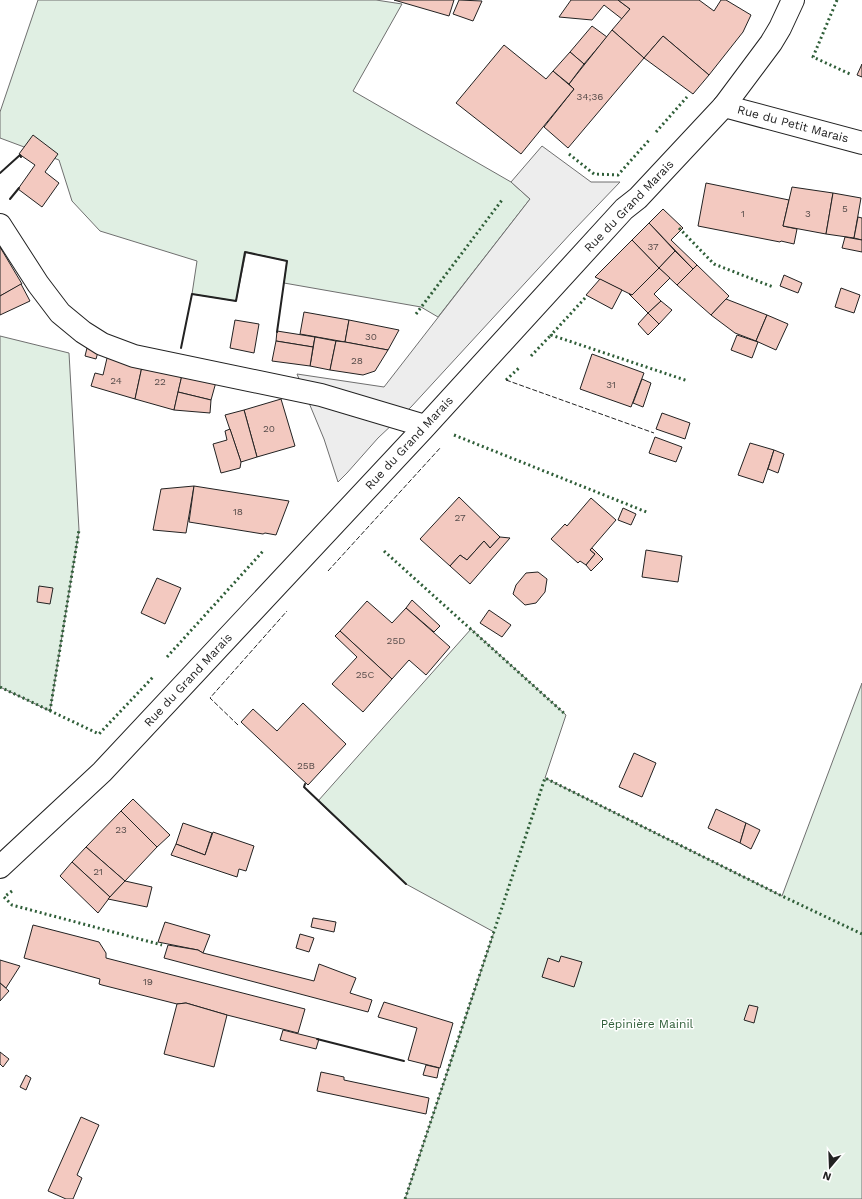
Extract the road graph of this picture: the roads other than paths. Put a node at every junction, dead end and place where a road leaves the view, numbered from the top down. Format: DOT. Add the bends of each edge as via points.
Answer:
graph roads {
  1 [pos="793,0"];
  2 [pos="724,106"];
  3 [pos="862,143"];
  4 [pos="0,225"];
  5 [pos="425,426"];
  6 [pos="0,867"];
  1 -- 2 [label="street, Rue du Grand Marais" via="771,43"];
  2 -- 3 [label="street, Rue du Petit Marais"];
  2 -- 5 [label="street, Rue du Grand Marais" via="638,198 624,209"];
  4 -- 5 [label="street" via="60,313 102,344 134,356 321,395"];
  5 -- 6 [label="street, Rue du Grand Marais" via="102,772"];
}
